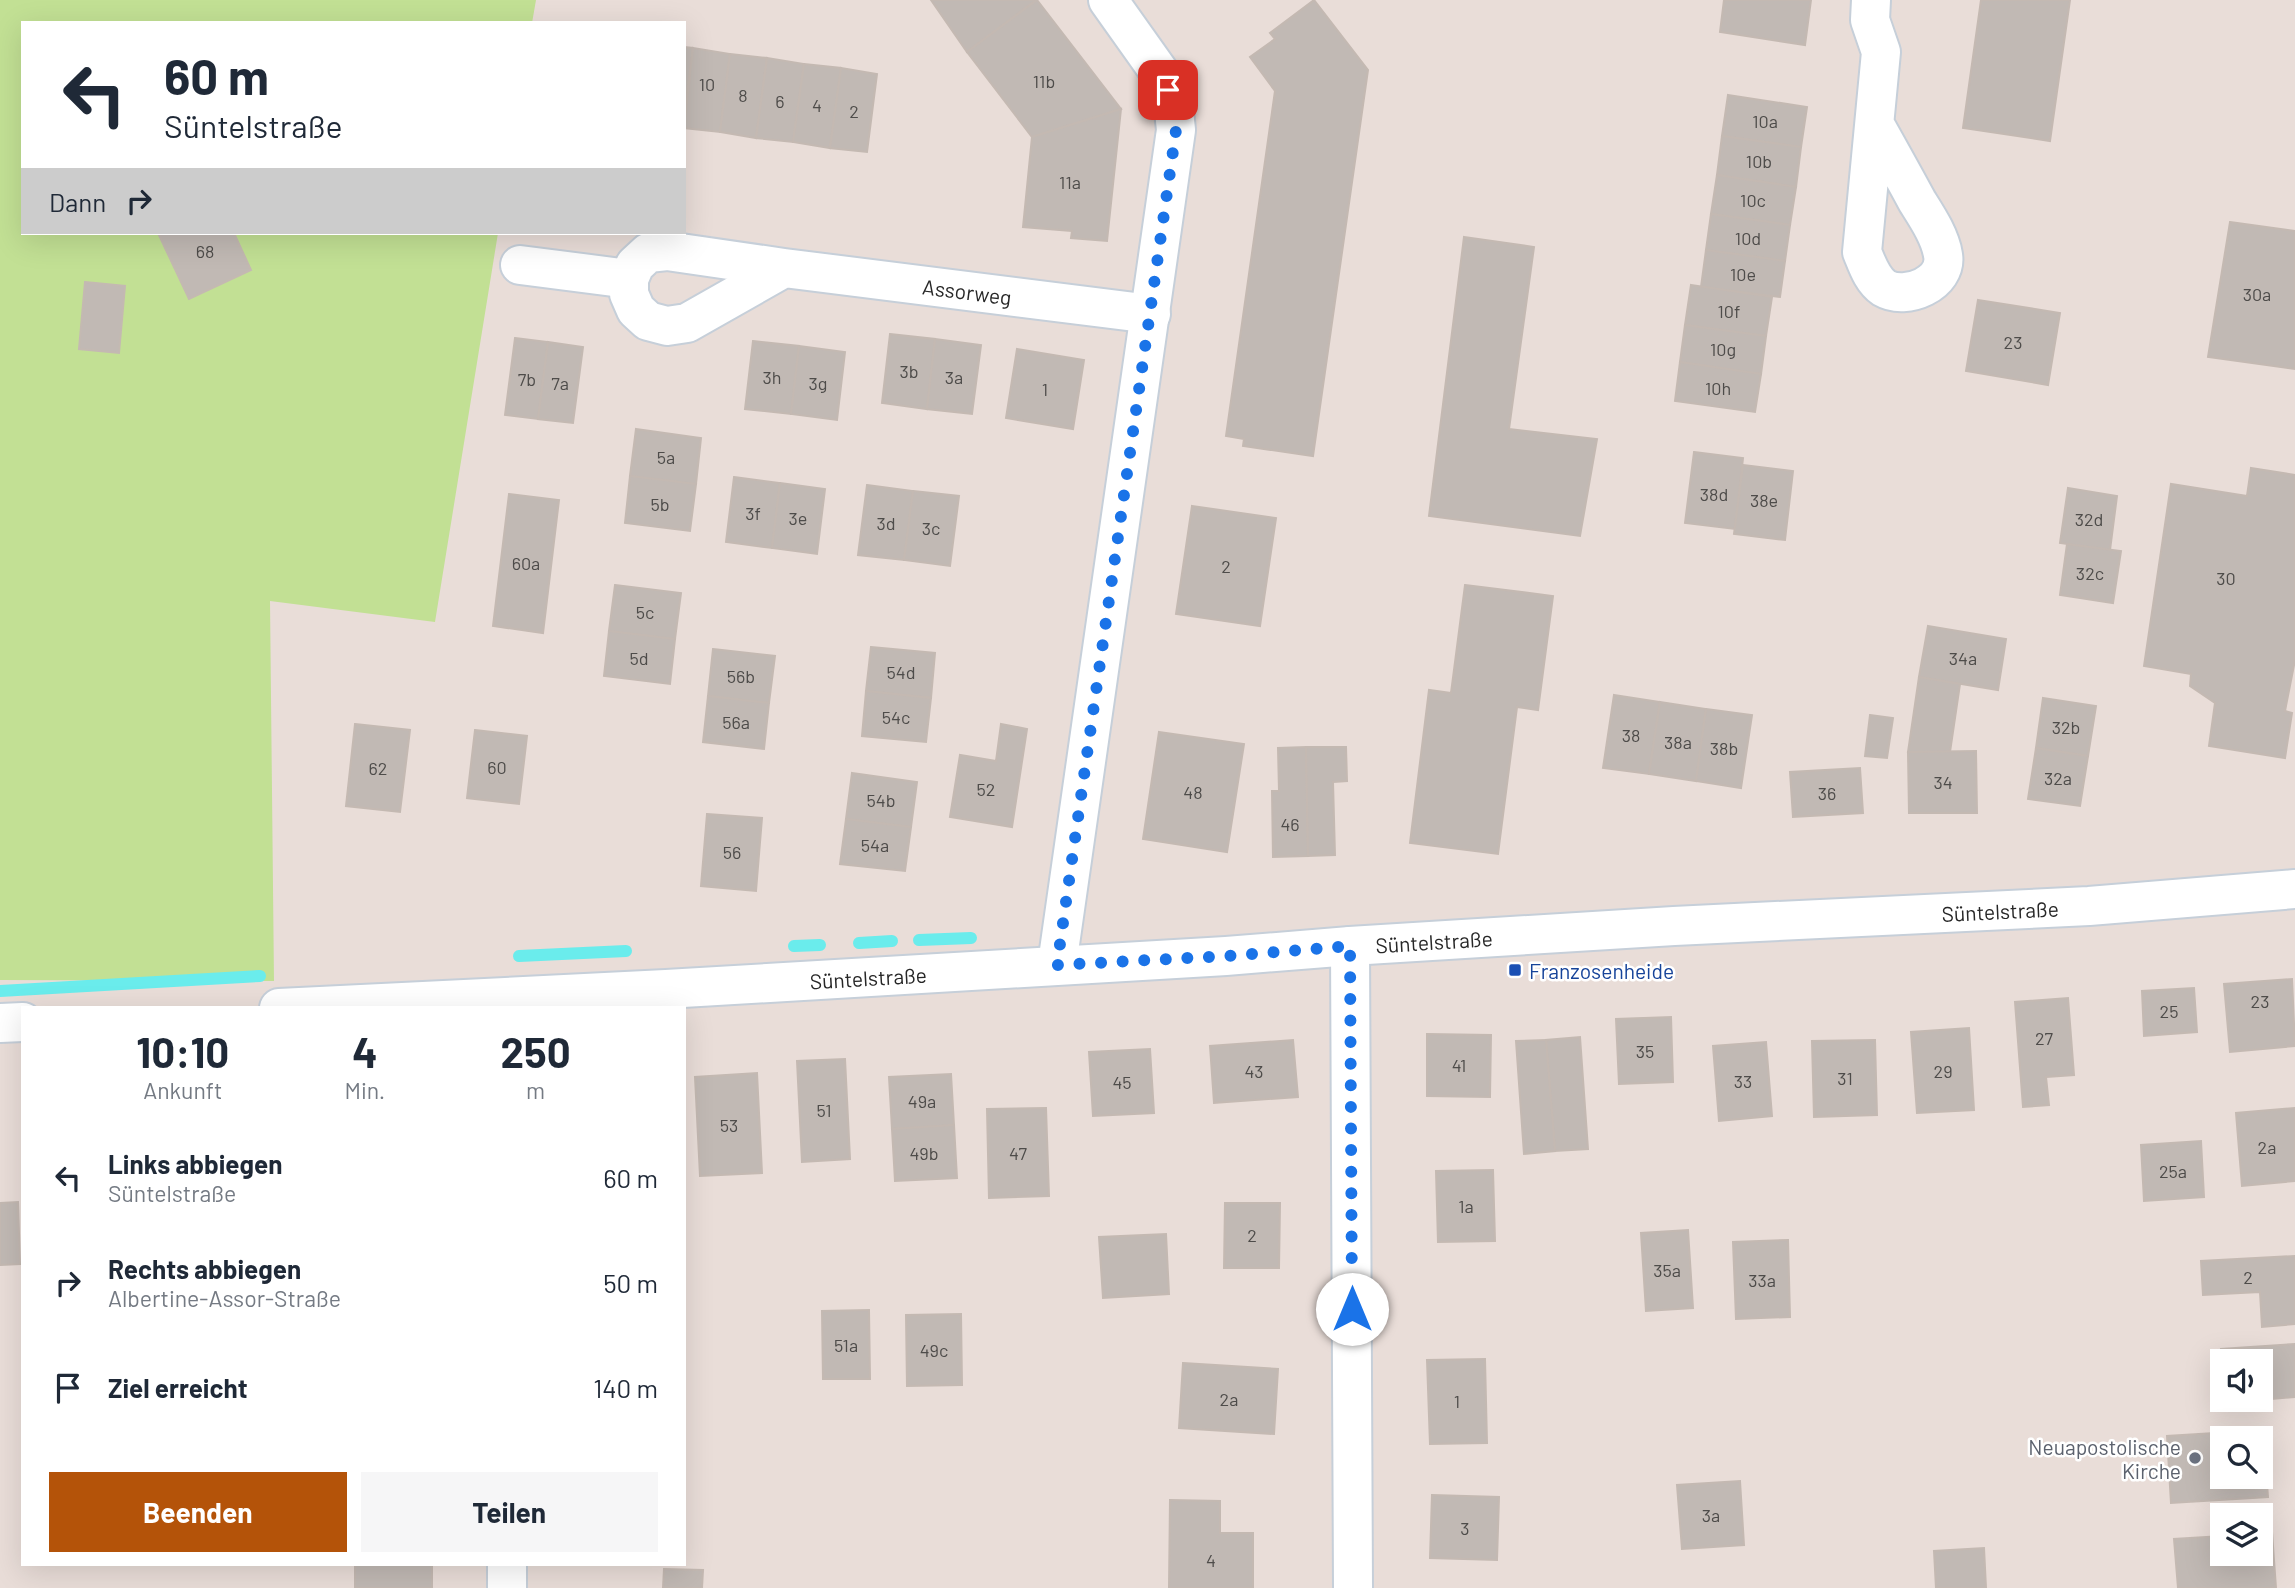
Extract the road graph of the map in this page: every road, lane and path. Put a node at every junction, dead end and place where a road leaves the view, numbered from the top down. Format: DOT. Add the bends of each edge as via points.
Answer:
graph roads {
  1 [pos="1108,0"];
  2 [pos="1871,0"];
  3 [pos="1875,125"];
  4 [pos="520,265"];
  5 [pos="784,268"];
  6 [pos="629,279"];
  7 [pos="1151,314"];
  8 [pos="2295,889"];
  9 [pos="1350,946"];
  10 [pos="1057,965"];
  11 [pos="507,1002"];
  12 [pos="355,1006"];
  13 [pos="21,1021"];
  14 [pos="0,1023"];
  15 [pos="507,1566"];
  16 [pos="507,1588"];
  17 [pos="1353,1588"];
  1 -- 7 [label="street" via="1162,76 1173,101 1176,130"];
  2 -- 3 [label="street" via="1870,20 1881,52"];
  4 -- 6 [label="street"];
  5 -- 6 [label="street, Assorweg" via="667,251 648,253"];
  5 -- 6 [label="street" via="687,323 667,326 648,321 636,310"];
  5 -- 7 [label="street, Assorweg"];
  7 -- 10 [label="street"];
  8 -- 9 [label="street, Süntelstraße" via="2089,906"];
  9 -- 10 [label="street, Süntelstraße"];
  9 -- 17 [label="street"];
  10 -- 11 [label="street, Süntelstraße"];
  11 -- 12 [label="street, Süntelstraße"];
  13 -- 14 [label="street"];
  15 -- 16 [label="street"];
}
